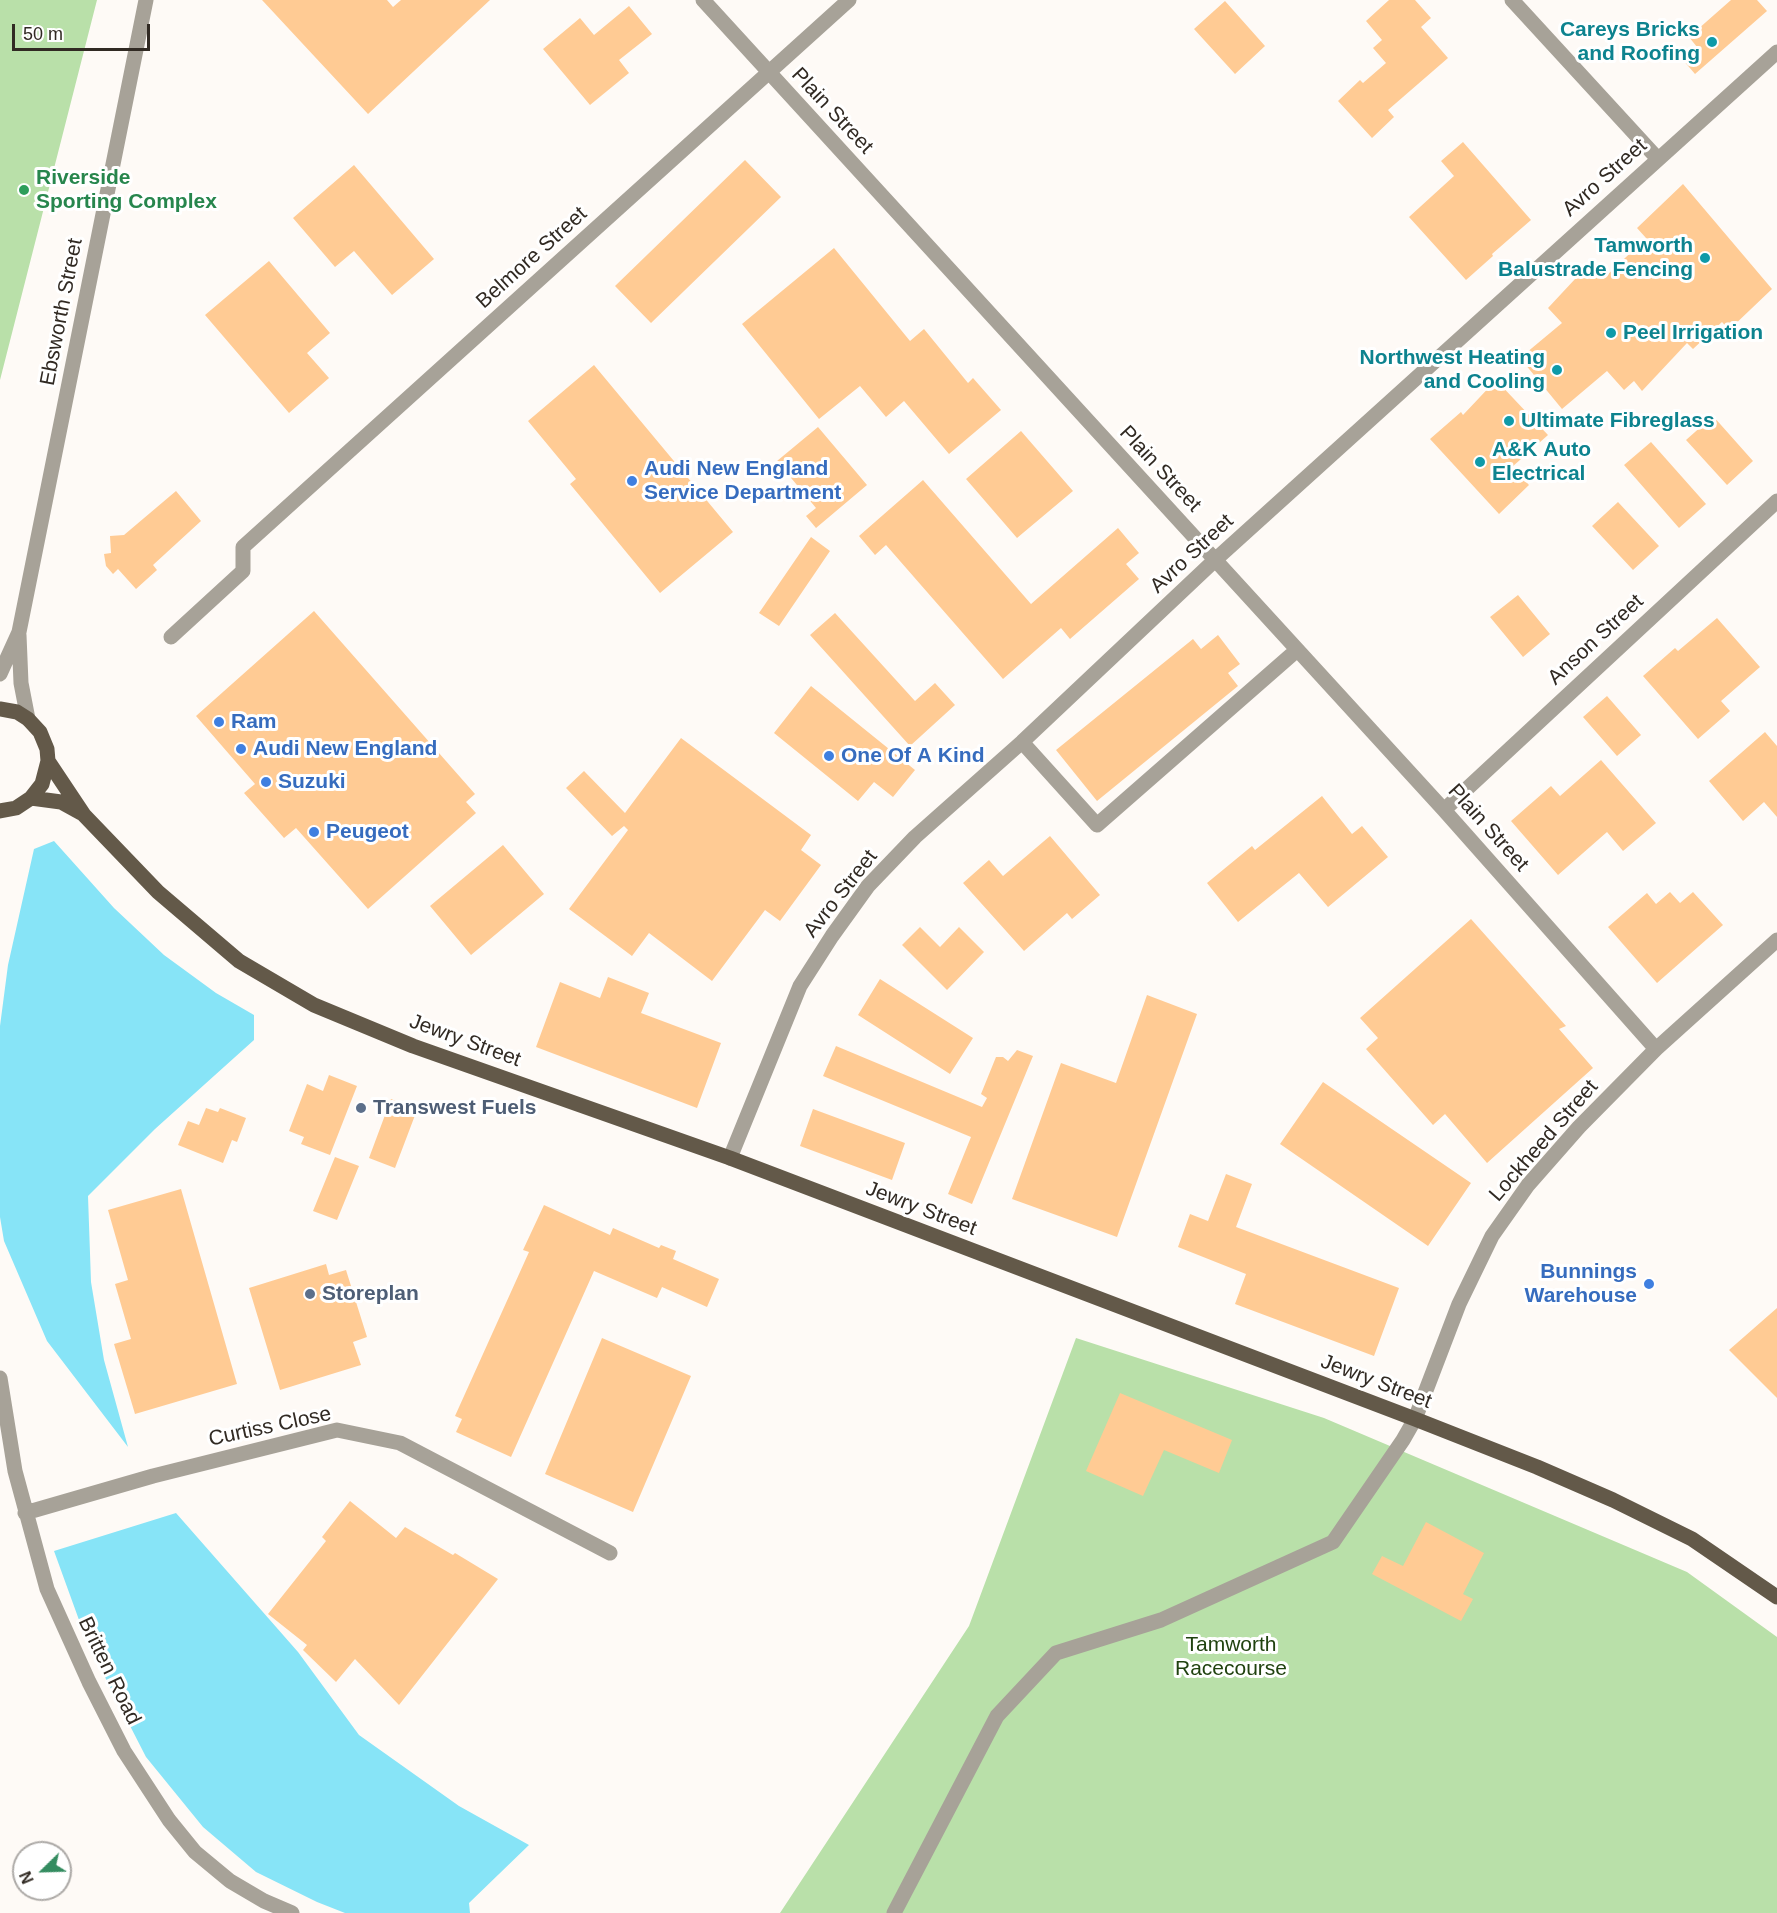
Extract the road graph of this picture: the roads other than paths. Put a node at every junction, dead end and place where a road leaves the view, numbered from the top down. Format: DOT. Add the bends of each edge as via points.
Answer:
graph roads {
  1 [pos="146,0"];
  2 [pos="703,0"];
  3 [pos="849,0"];
  4 [pos="1512,0"];
  5 [pos="1777,52"];
  6 [pos="769,74"];
  7 [pos="1658,159"];
  8 [pos="1777,501"];
  9 [pos="1215,560"];
  10 [pos="19,632"];
  11 [pos="171,637"];
  12 [pos="1297,650"];
  13 [pos="0,674"];
  14 [pos="0,709"];
  15 [pos="28,719"];
  16 [pos="1023,742"];
  17 [pos="48,760"];
  18 [pos="31,798"];
  19 [pos="1444,810"];
  20 [pos="1,814"];
  21 [pos="84,814"];
  22 [pos="1777,940"];
  23 [pos="1656,1049"];
  24 [pos="730,1158"];
  25 [pos="0,1378"];
  26 [pos="1415,1419"];
  27 [pos="26,1513"];
  28 [pos="609,1553"];
  29 [pos="1777,1597"];
  30 [pos="292,1913"];
  31 [pos="894,1913"];
  1 -- 10 [label="street, Ebsworth Street"];
  2 -- 6 [label="street, Plain Street"];
  3 -- 6 [label="street, Belmore Street"];
  4 -- 7 [label="street"];
  5 -- 7 [label="street, Avro Street"];
  6 -- 9 [label="street, Plain Street"];
  6 -- 11 [label="street, Belmore Street" via="243,547 243,571"];
  7 -- 9 [label="street, Avro Street"];
  8 -- 19 [label="street, Anson Street"];
  9 -- 12 [label="street, Plain Street"];
  9 -- 16 [label="street, Avro Street"];
  10 -- 13 [label="street, Ebsworth Street"];
  10 -- 15 [label="street, Ebsworth Street" via="21,683"];
  12 -- 16 [label="street" via="1097,825"];
  12 -- 19 [label="street, Plain Street"];
  14 -- 15 [label="main road"];
  15 -- 17 [label="main road, Jewry Street" via="40,732"];
  16 -- 24 [label="street, Avro Street" via="915,837 868,886 832,936 800,986"];
  17 -- 18 [label="main road" via="42,784"];
  17 -- 21 [label="main road, Jewry Street"];
  18 -- 20 [label="main road"];
  18 -- 21 [label="main road, Jewry Street" via="61,802"];
  19 -- 23 [label="street, Plain Street"];
  21 -- 24 [label="main road, Jewry Street" via="158,892 239,961 315,1005 413,1046"];
  22 -- 23 [label="street, Lockheed Street"];
  23 -- 26 [label="street, Lockheed Street" via="1528,1185 1492,1236 1459,1304"];
  24 -- 26 [label="main road, Jewry Street"];
  25 -- 27 [label="street, Britten Road"];
  26 -- 29 [label="main road, Jewry Street" via="1613,1500 1692,1539"];
  26 -- 31 [label="street, Lockheed Street" via="1333,1542 1161,1620 1056,1653 997,1716"];
  27 -- 28 [label="street, Curtiss Close" via="164,1473 338,1430 400,1443"];
  27 -- 30 [label="street, Britten Road" via="47,1589 89,1682 124,1751 169,1820 195,1852 230,1881"];
}
